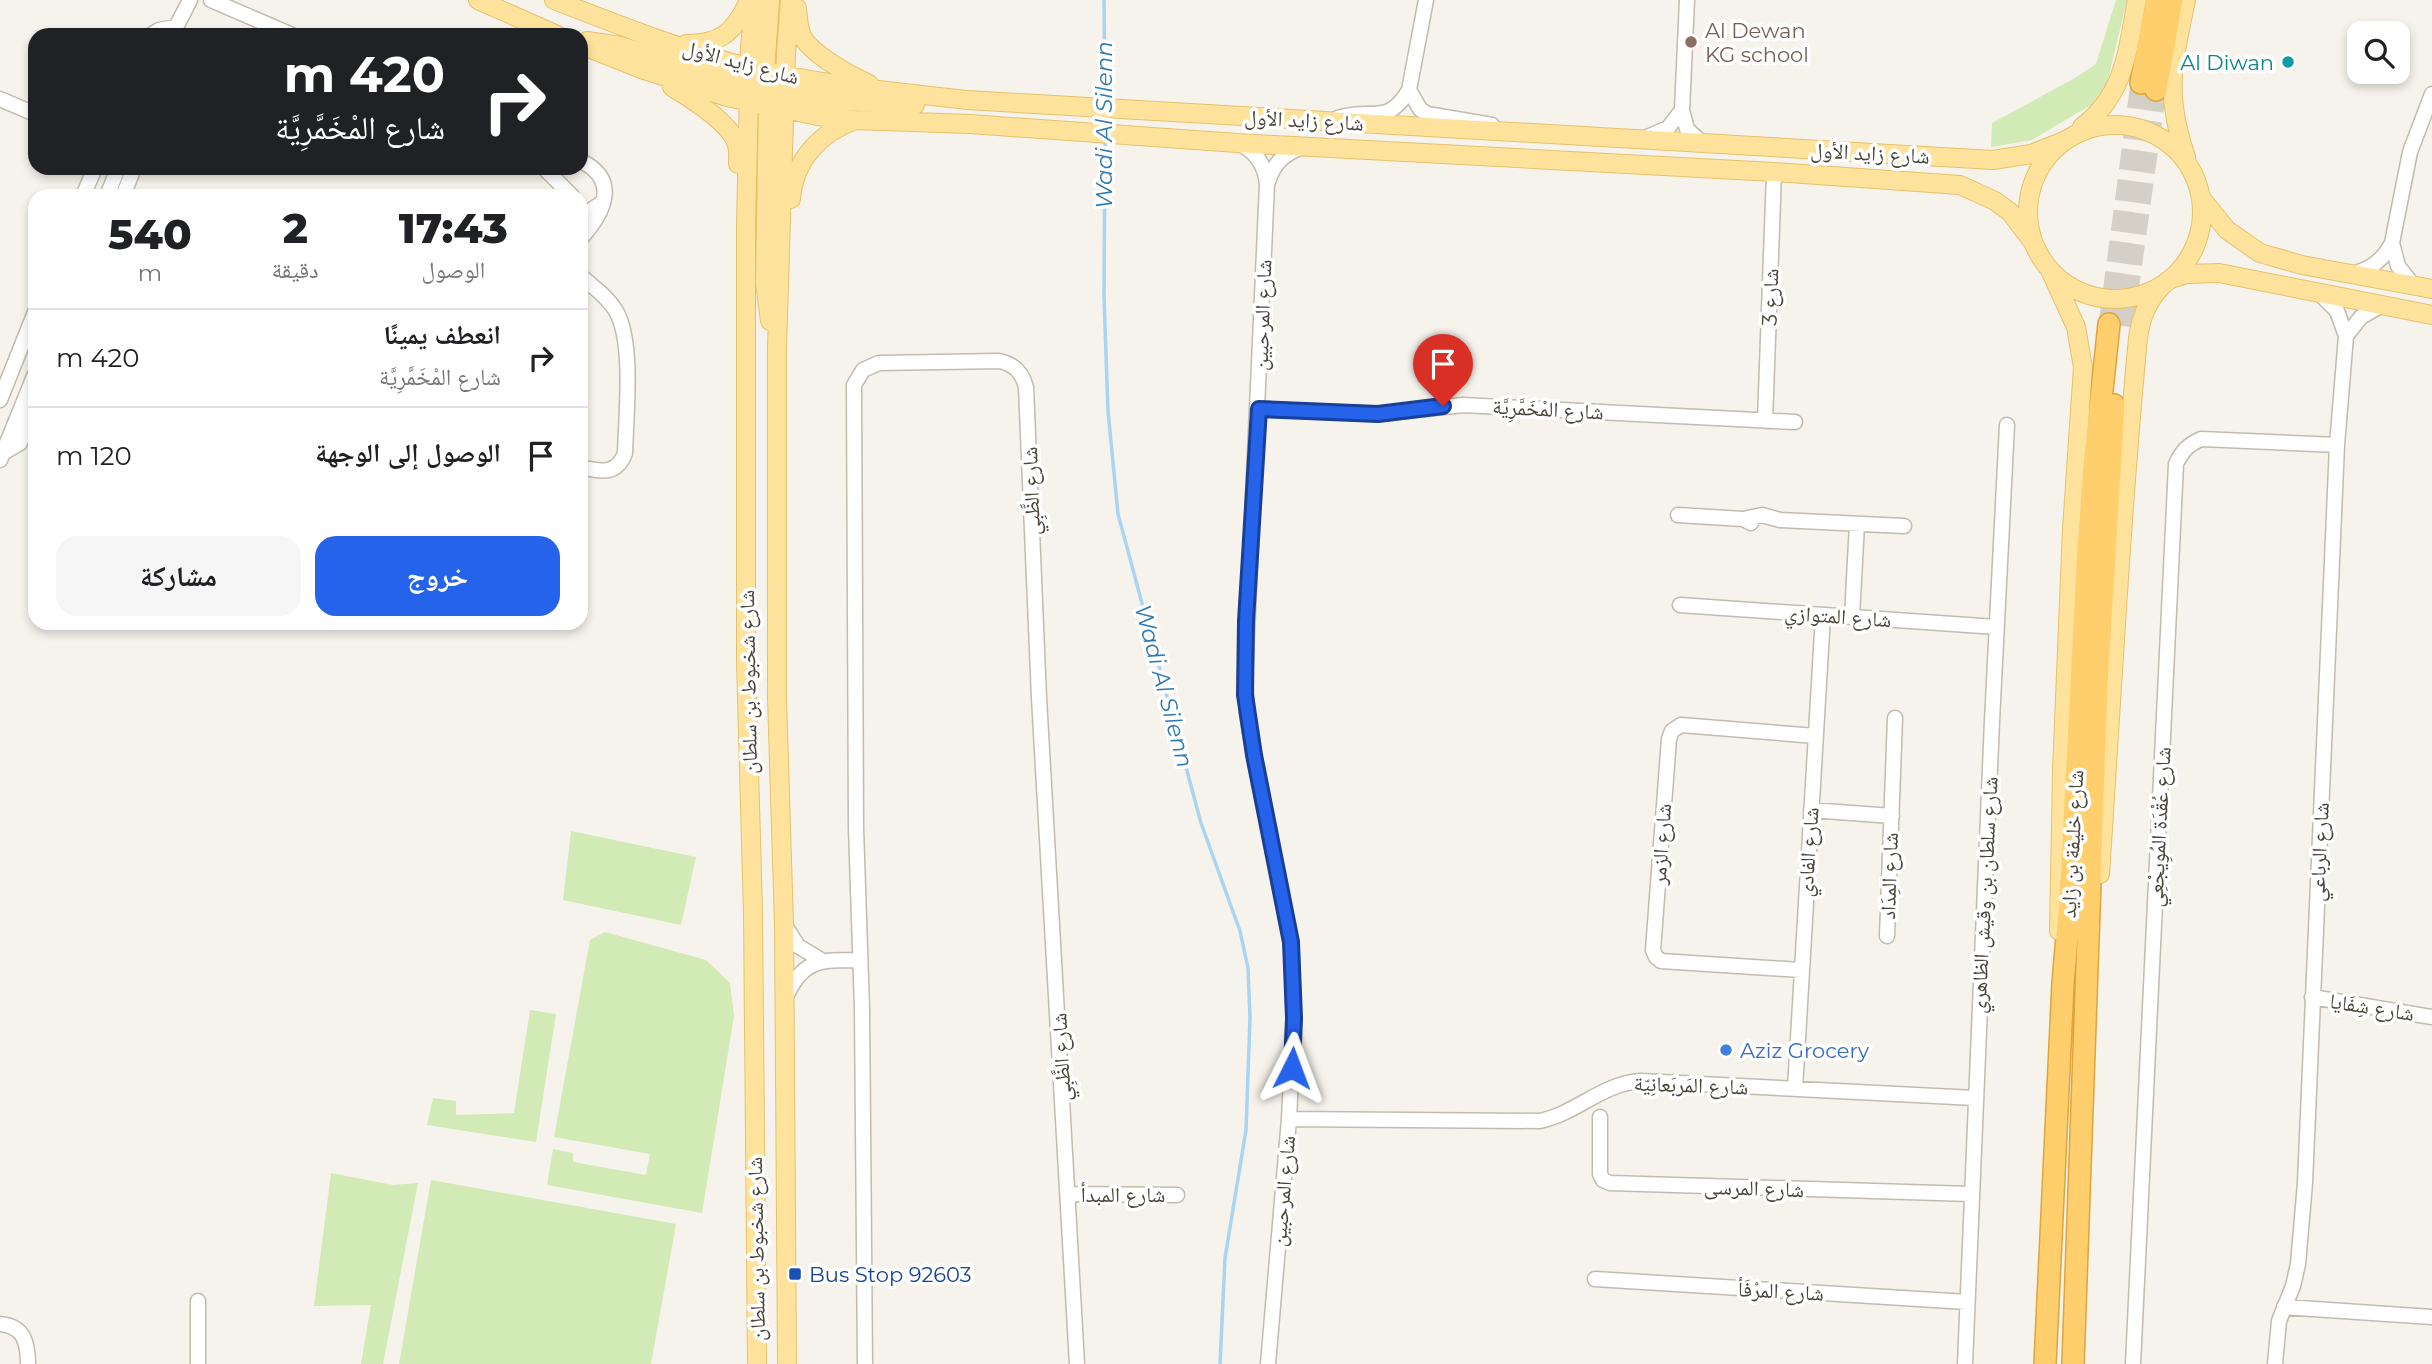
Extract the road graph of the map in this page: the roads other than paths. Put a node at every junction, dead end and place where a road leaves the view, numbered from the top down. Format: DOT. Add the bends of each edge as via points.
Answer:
graph roads {
  1 [pos="190,0"];
  2 [pos="211,0"];
  3 [pos="478,0"];
  4 [pos="554,0"];
  5 [pos="749,0"];
  6 [pos="755,0"];
  7 [pos="770,0"];
  8 [pos="790,0"];
  9 [pos="796,0"];
  10 [pos="1426,0"];
  11 [pos="1688,0"];
  12 [pos="2137,0"];
  13 [pos="2157,0"];
  14 [pos="2172,0"];
  15 [pos="2186,0"];
  16 [pos="175,28"];
  17 [pos="276,28"];
  18 [pos="541,28"];
  19 [pos="588,42"];
  20 [pos="676,45"];
  21 [pos="588,46"];
  22 [pos="642,69"];
  23 [pos="767,89"];
  24 [pos="882,90"];
  25 [pos="1409,90"];
  26 [pos="2432,94"];
  27 [pos="0,99"];
  28 [pos="967,100"];
  29 [pos="1682,110"];
  30 [pos="28,111"];
  31 [pos="855,120"];
  32 [pos="1330,122"];
  33 [pos="1508,132"];
  34 [pos="2068,138"];
  35 [pos="1636,139"];
  36 [pos="1237,143"];
  37 [pos="1702,143"];
  38 [pos="1307,146"];
  39 [pos="2188,163"];
  40 [pos="588,165"];
  41 [pos="1774,172"];
  42 [pos="551,175"];
  43 [pos="1267,184"];
  44 [pos="565,189"];
  45 [pos="2201,198"];
  46 [pos="603,202"];
  47 [pos="588,209"];
  48 [pos="746,225"];
  49 [pos="588,230"];
  50 [pos="2034,243"];
  51 [pos="2392,243"];
  52 [pos="2050,270"];
  53 [pos="2352,274"];
  54 [pos="2167,281"];
  55 [pos="588,283"];
  56 [pos="2413,285"];
  57 [pos="2432,289"];
  58 [pos="598,292"];
  59 [pos="2319,293"];
  60 [pos="588,296"];
  61 [pos="2382,305"];
  62 [pos="2432,315"];
  63 [pos="28,330"];
  64 [pos="2346,335"];
  65 [pos="776,348"];
  66 [pos="28,391"];
  67 [pos="0,400"];
  68 [pos="1259,409"];
  69 [pos="1765,421"];
  70 [pos="1795,422"];
  71 [pos="28,425"];
  72 [pos="2007,425"];
  73 [pos="2337,445"];
  74 [pos="2,456"];
  75 [pos="588,468"];
  76 [pos="1678,515"];
  77 [pos="1857,524"];
  78 [pos="1904,526"];
  79 [pos="1680,605"];
  80 [pos="1823,615"];
  81 [pos="1852,616"];
  82 [pos="1996,627"];
  83 [pos="1895,718"];
  84 [pos="1816,736"];
  85 [pos="1811,810"];
  86 [pos="1892,816"];
  87 [pos="784,924"];
  88 [pos="1887,936"];
  89 [pos="821,960"];
  90 [pos="859,960"];
  91 [pos="1801,970"];
  92 [pos="2063,984"];
  93 [pos="2088,985"];
  94 [pos="2312,997"];
  95 [pos="784,1001"];
  96 [pos="2432,1017"];
  97 [pos="1795,1089"];
  98 [pos="1975,1098"];
  99 [pos="1600,1116"];
  100 [pos="1289,1119"];
  101 [pos="1068,1194"];
  102 [pos="1971,1194"];
  103 [pos="1177,1195"];
  104 [pos="1595,1279"];
  105 [pos="198,1301"];
  106 [pos="1967,1302"];
  107 [pos="2284,1307"];
  108 [pos="2432,1317"];
  109 [pos="0,1324"];
  110 [pos="28,1364"];
  111 [pos="198,1364"];
  112 [pos="757,1364"];
  113 [pos="787,1364"];
  114 [pos="865,1364"];
  115 [pos="1077,1364"];
  116 [pos="1268,1364"];
  117 [pos="1965,1364"];
  118 [pos="2045,1364"];
  119 [pos="2073,1364"];
  120 [pos="2133,1364"];
  121 [pos="2275,1364"];
  1 -- 16 [label="street"];
  2 -- 17 [label="street"];
  3 -- 18 [label="main road"];
  4 -- 20 [label="main road, شارع زايد الأول"];
  5 -- 20 [label="main road" via="738,21 718,39"];
  6 -- 23 [label="main road, شارع شخبوط بن سلطان"];
  7 -- 23 [label="main road"];
  8 -- 23 [label="main road, شارع شخبوط بن سلطان"];
  9 -- 24 [label="main road" via="805,41 836,65"];
  10 -- 25 [label="street"];
  11 -- 29 [label="street"];
  12 -- 34 [label="main road" via="2117,87 2099,113"];
  13 -- 14 [label="highway" via="2148,87"];
  15 -- 39 [label="main road" via="2171,89 2176,127"];
  19 -- 23 [label="main road" via="621,46"];
  20 -- 23 [label="main road, شارع زايد الأول"];
  21 -- 22 [label="main road, شارع زايد الأول"];
  22 -- 23 [label="main road, شارع زايد الأول" via="727,97"];
  22 -- 48 [label="main road" via="696,102 733,136 738,148 739,203"];
  23 -- 24 [label="main road, شارع زايد الأول"];
  23 -- 28 [label="main road" via="847,102 929,106"];
  23 -- 31 [label="main road, شارع زايد الأول"];
  23 -- 48 [label="main road, شارع شخبوط بن سلطان"];
  23 -- 65 [label="main road, شارع شخبوط بن سلطان"];
  24 -- 28 [label="main road, شارع زايد الأول"];
  25 -- 32 [label="street" via="1392,111"];
  25 -- 33 [label="street" via="1427,114 1477,121"];
  26 -- 51 [label="street" via="2402,180"];
  27 -- 30 [label="street"];
  28 -- 32 [label="main road, شارع زايد الأول"];
  29 -- 35 [label="street" via="1668,128"];
  29 -- 37 [label="street" via="1687,129"];
  31 -- 36 [label="main road, شارع زايد الأول"];
  31 -- 65 [label="main road" via="822,138 795,175 786,302"];
  32 -- 33 [label="main road, شارع زايد الأول"];
  33 -- 35 [label="main road, شارع زايد الأول"];
  34 -- 37 [label="main road, شارع زايد الأول" via="2031,155 1993,160"];
  34 -- 39 [label="main road" via="2110,124 2140,128 2167,141"];
  34 -- 50 [label="main road" via="2048,157 2032,187 2028,220"];
  35 -- 37 [label="main road, شارع زايد الأول"];
  36 -- 38 [label="main road, شارع زايد الأول"];
  36 -- 43 [label="street, شارع المرحبين" via="1256,155"];
  38 -- 41 [label="main road, شارع زايد الأول"];
  38 -- 43 [label="street" via="1280,160"];
  39 -- 45 [label="main road"];
  40 -- 46 [label="street" via="599,174"];
  41 -- 50 [label="main road, شارع زايد الأول" via="1960,185 2003,206"];
  41 -- 69 [label="street, شارع 3"];
  42 -- 44 [label="street"];
  43 -- 68 [label="street, شارع المرحبين"];
  45 -- 53 [label="main road" via="2227,230 2260,253"];
  45 -- 54 [label="main road" via="2196,242 2183,266"];
  46 -- 47 [label="street"];
  46 -- 49 [label="street"];
  48 -- 112 [label="main road, شارع شخبوط بن سلطان" via="746,661"];
  50 -- 52 [label="main road"];
  51 -- 53 [label="street" via="2372,267"];
  51 -- 56 [label="street" via="2398,266"];
  52 -- 54 [label="main road" via="2067,285 2099,298 2132,297"];
  52 -- 92 [label="main road" via="2077,327 2083,367 2062,771 2059,926"];
  53 -- 56 [label="main road"];
  54 -- 59 [label="main road" via="2186,274 2219,273"];
  54 -- 93 [label="main road" via="2145,308 2138,338 2120,535 2096,928"];
  55 -- 58 [label="street"];
  56 -- 57 [label="main road"];
  58 -- 60 [label="street"];
  58 -- 75 [label="street" via="618,314 625,334 625,453 615,469"];
  59 -- 61 [label="main road"];
  59 -- 64 [label="street" via="2337,311"];
  61 -- 62 [label="main road"];
  61 -- 64 [label="street" via="2361,317"];
  63 -- 67 [label="street"];
  64 -- 73 [label="street, شارع الرباعي"];
  65 -- 87 [label="main road, شارع شخبوط بن سلطان" via="777,698"];
  66 -- 74 [label="street"];
  68 -- 69 [label="street, شارع المْخَمَّرِيَّة" via="1378,414 1463,405"];
  68 -- 100 [label="street, شارع المرحبين" via="1245,695 1291,942 1294,1018"];
  69 -- 70 [label="street, شارع المْخَمَّرِيَّة"];
  71 -- 74 [label="street" via="20,443"];
  72 -- 82 [label="street, شارع سلطان بن وقيش الظاهري"];
  73 -- 94 [label="street, شارع الرباعي"];
  73 -- 120 [label="street, شارع عُقْدَة المُوِيجْعِي" via="2201,439 2181,453 2176,464"];
  76 -- 77 [label="street" via="1761,524 1780,520"];
  77 -- 78 [label="street"];
  77 -- 81 [label="street"];
  79 -- 80 [label="street, شارع المتوازي"];
  80 -- 81 [label="street, شارع المتوازي"];
  80 -- 84 [label="street, شارع الفادي"];
  81 -- 82 [label="street, شارع المتوازي"];
  82 -- 98 [label="street, شارع سلطان بن وقيش الظاهري"];
  83 -- 86 [label="street, شارع المِدَاد"];
  84 -- 85 [label="street, شارع الفادي"];
  84 -- 91 [label="street, شارع الزمر" via="1681,725 1672,731 1653,950 1661,961"];
  85 -- 86 [label="street, شارع المِدَاد"];
  85 -- 91 [label="street, شارع الفادي"];
  86 -- 88 [label="street, شارع المِدَاد"];
  87 -- 89 [label="street" via="798,946"];
  87 -- 95 [label="main road, شارع شخبوط بن سلطان"];
  89 -- 90 [label="street"];
  89 -- 95 [label="street" via="797,977"];
  90 -- 101 [label="street, شارع الظَّبِي" via="854,385 863,370 879,363 1007,363 1020,372 1026,387"];
  90 -- 114 [label="street, شارع الظَّبِي"];
  91 -- 97 [label="street, شارع الفادي"];
  92 -- 93 [label="highway, شارع خليفة بن زايد" via="2094,466 2116,325"];
  92 -- 118 [label="highway, شارع خليفة بن زايد"];
  93 -- 119 [label="highway, شارع خليفة بن زايد"];
  94 -- 96 [label="street, شارع شِفَايا"];
  94 -- 107 [label="street, شارع الرباعي" via="2300,1251"];
  95 -- 113 [label="main road, شارع شخبوط بن سلطان"];
  97 -- 98 [label="street, شارع المَربَعانِيّة"];
  97 -- 100 [label="street, شارع المَربَعانِيّة" via="1632,1082 1613,1086 1555,1118 1524,1122"];
  98 -- 102 [label="street, شارع سلطان بن وقيش الظاهري"];
  99 -- 102 [label="street, شارع المرسى" via="1600,1174 1610,1184"];
  100 -- 116 [label="street, شارع المرحبين"];
  101 -- 103 [label="street, شارع المبدأ"];
  101 -- 115 [label="street, شارع الظَّبِي"];
  102 -- 106 [label="street, شارع سلطان بن وقيش الظاهري"];
  104 -- 106 [label="street, شارع المرْفَأ"];
  105 -- 111 [label="street"];
  106 -- 117 [label="street, شارع سلطان بن وقيش الظاهري"];
  107 -- 108 [label="street"];
  107 -- 121 [label="street, شارع الرباعي"];
  109 -- 110 [label="street" via="12,1325 25,1338"];
}
